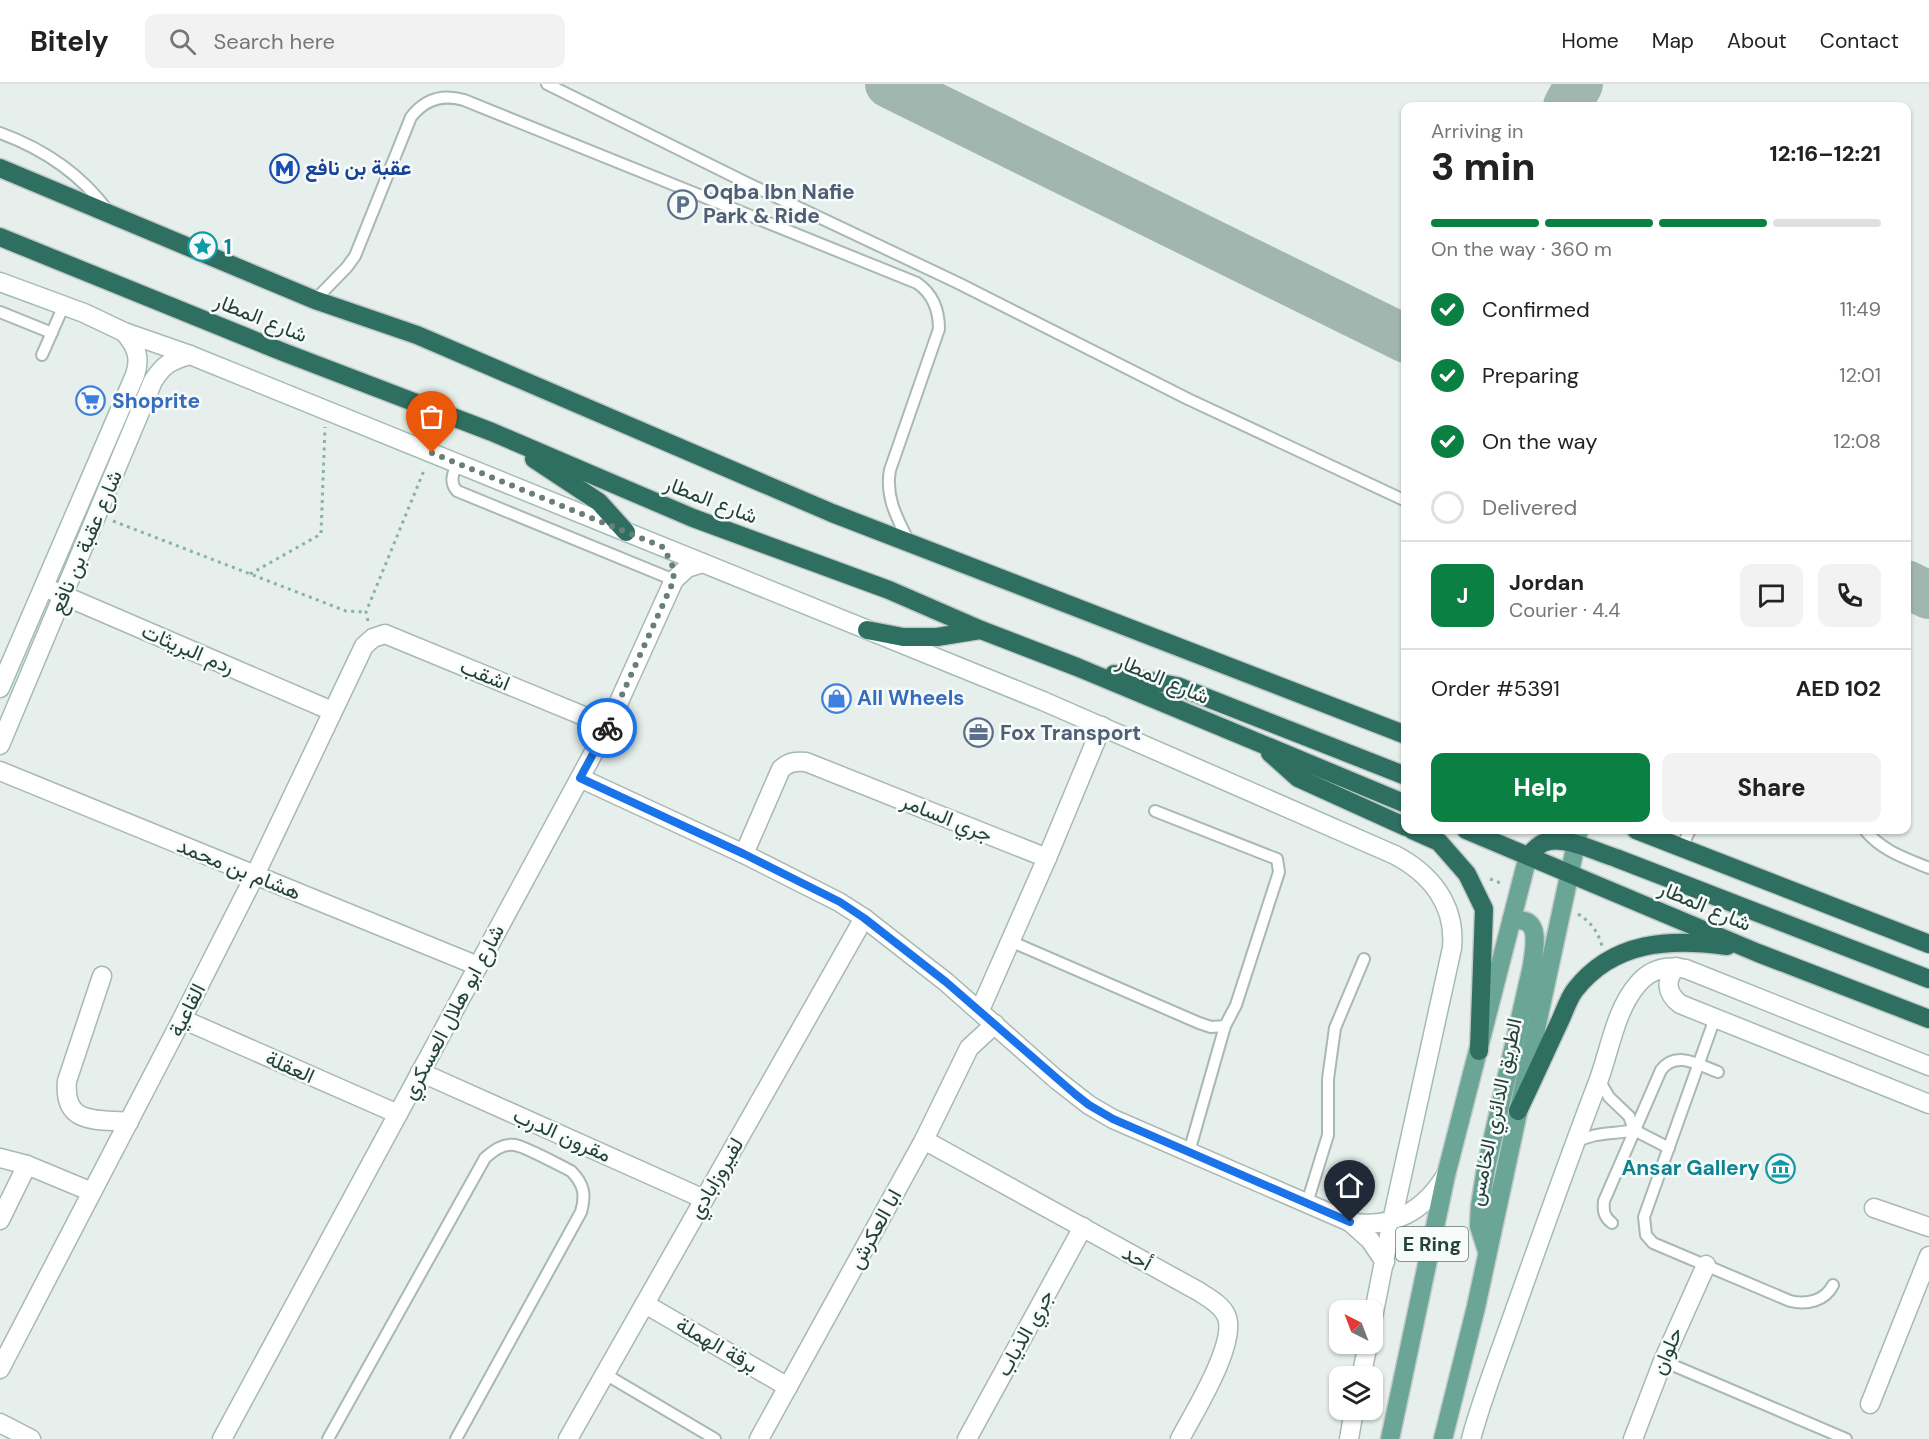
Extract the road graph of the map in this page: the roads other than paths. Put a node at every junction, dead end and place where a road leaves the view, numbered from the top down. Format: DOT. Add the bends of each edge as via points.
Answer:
graph roads {
  1 [pos="547,84"];
  2 [pos="0,133"];
  3 [pos="0,168"];
  4 [pos="112,216"];
  5 [pos="0,237"];
  6 [pos="0,282"];
  7 [pos="315,300"];
  8 [pos="64,305"];
  9 [pos="0,312"];
  10 [pos="124,332"];
  11 [pos="52,333"];
  12 [pos="42,355"];
  13 [pos="189,355"];
  14 [pos="492,432"];
  15 [pos="457,463"];
  16 [pos="1401,499"];
  17 [pos="626,532"];
  18 [pos="909,542"];
  19 [pos="663,547"];
  20 [pos="703,563"];
  21 [pos="674,580"];
  22 [pos="44,587"];
  23 [pos="64,595"];
  24 [pos="867,630"];
  25 [pos="981,630"];
  26 [pos="368,642"];
  27 [pos="1077,667"];
  28 [pos="0,688"];
  29 [pos="332,711"];
  30 [pos="608,726"];
  31 [pos="1102,726"];
  32 [pos="1401,733"];
  33 [pos="1260,744"];
  34 [pos="0,745"];
  35 [pos="0,771"];
  36 [pos="1401,774"];
  37 [pos="580,778"];
  38 [pos="1401,802"];
  39 [pos="1155,811"];
  40 [pos="1401,825"];
  41 [pos="1421,834"];
  42 [pos="1476,834"];
  43 [pos="1646,834"];
  44 [pos="1688,834"];
  45 [pos="1869,834"];
  46 [pos="1578,837"];
  47 [pos="1681,848"];
  48 [pos="744,854"];
  49 [pos="1528,856"];
  50 [pos="1047,858"];
  51 [pos="1929,868"];
  52 [pos="1570,873"];
  53 [pos="255,875"];
  54 [pos="864,918"];
  55 [pos="1512,919"];
  56 [pos="1010,941"];
  57 [pos="1929,944"];
  58 [pos="1758,953"];
  59 [pos="1364,958"];
  60 [pos="478,966"];
  61 [pos="1676,967"];
  62 [pos="102,976"];
  63 [pos="1929,979"];
  64 [pos="980,1010"];
  65 [pos="1715,1018"];
  66 [pos="182,1019"];
  67 [pos="1929,1019"];
  68 [pos="995,1024"];
  69 [pos="1225,1026"];
  70 [pos="1479,1051"];
  71 [pos="1698,1065"];
  72 [pos="1929,1066"];
  73 [pos="420,1072"];
  74 [pos="1718,1072"];
  75 [pos="1599,1080"];
  76 [pos="1929,1104"];
  77 [pos="1518,1112"];
  78 [pos="398,1114"];
  79 [pos="129,1122"];
  80 [pos="1634,1130"];
  81 [pos="924,1140"];
  82 [pos="1573,1144"];
  83 [pos="1669,1148"];
  84 [pos="1190,1152"];
  85 [pos="0,1158"];
  86 [pos="27,1165"];
  87 [pos="1446,1175"];
  88 [pos="92,1192"];
  89 [pos="705,1199"];
  90 [pos="1306,1203"];
  91 [pos="1874,1208"];
  92 [pos="0,1220"];
  93 [pos="1392,1221"];
  94 [pos="1350,1222"];
  95 [pos="1612,1223"];
  96 [pos="1083,1227"];
  97 [pos="1929,1227"];
  98 [pos="1487,1253"];
  99 [pos="1929,1256"];
  100 [pos="1385,1262"];
  101 [pos="1706,1265"];
  102 [pos="1833,1285"];
  103 [pos="1377,1300"];
  104 [pos="645,1304"];
  105 [pos="1663,1361"];
  106 [pos="0,1369"];
  107 [pos="605,1374"];
  108 [pos="788,1387"];
  109 [pos="1870,1404"];
  110 [pos="1352,1420"];
  111 [pos="0,1424"];
  112 [pos="1475,1436"];
  113 [pos="31,1439"];
  114 [pos="222,1439"];
  115 [pos="328,1439"];
  116 [pos="456,1439"];
  117 [pos="568,1439"];
  118 [pos="715,1439"];
  119 [pos="759,1439"];
  120 [pos="967,1439"];
  121 [pos="1180,1439"];
  122 [pos="1348,1439"];
  123 [pos="1390,1439"];
  124 [pos="1443,1439"];
  125 [pos="1632,1439"];
  126 [pos="1846,1439"];
  1 -- 16 [label="lane" via="1188,399"];
  2 -- 4 [label="lane" via="37,148 70,171"];
  3 -- 4 [label="highway, شارع المطار"];
  4 -- 7 [label="highway, شارع المطار"];
  5 -- 14 [label="highway, شارع المطار"];
  6 -- 8 [label="street"];
  7 -- 18 [label="highway, شارع المطار" via="417,335 832,513"];
  7 -- 18 [label="lane" via="355,256 411,117 428,101 447,97 464,100 906,279 924,288 939,319 887,485 895,515"];
  8 -- 10 [label="street"];
  8 -- 11 [label="lane"];
  9 -- 11 [label="lane"];
  10 -- 13 [label="street"];
  10 -- 22 [label="street, شارع عقبة بن نافع" via="138,355 135,375"];
  11 -- 12 [label="lane"];
  13 -- 15 [label="street"];
  13 -- 23 [label="street, شارع عقبة بن نافع" via="161,368 153,381"];
  14 -- 17 [label="highway" via="587,493"];
  14 -- 25 [label="highway, شارع المطار" via="693,518 890,590"];
  15 -- 17 [label="street"];
  15 -- 21 [label="lane" via="452,486 457,491"];
  17 -- 19 [label="street"];
  18 -- 32 [label="highway, شارع المطار"];
  19 -- 20 [label="street"];
  19 -- 21 [label="street" via="672,564"];
  20 -- 21 [label="street" via="687,568"];
  20 -- 24 [label="street"];
  21 -- 30 [label="street, شارع ابو هلال العسكري"];
  22 -- 23 [label="street, ردم البريثات"];
  22 -- 28 [label="street, شارع عقبة بن نافع"];
  23 -- 29 [label="street, ردم البريثات"];
  23 -- 34 [label="street, شارع عقبة بن نافع"];
  24 -- 25 [label="highway" via="903,637 937,637"];
  24 -- 31 [label="street"];
  25 -- 27 [label="highway, شارع المطار"];
  26 -- 29 [label="street, القاعية"];
  26 -- 30 [label="street, اشقب" via="385,634"];
  27 -- 33 [label="highway, شارع المطار"];
  27 -- 36 [label="highway" via="1177,686"];
  29 -- 53 [label="street, القاعية"];
  30 -- 37 [label="street, شارع ابو هلال العسكري"];
  31 -- 50 [label="street"];
  31 -- 93 [label="street" via="1395,855 1419,870 1438,891 1449,912 1452,948"];
  33 -- 38 [label="highway, شارع المطار"];
  33 -- 40 [label="highway" via="1298,778"];
  35 -- 53 [label="street, هشام بن محمد"];
  37 -- 48 [label="street"];
  37 -- 60 [label="street, شارع ابو هلال العسكري"];
  39 -- 69 [label="lane" via="1277,858 1279,872 1236,1005"];
  41 -- 70 [label="highway" via="1439,842 1467,874 1484,909"];
  42 -- 49 [label="highway, شارع المطار"];
  43 -- 47 [label="highway"];
  44 -- 47 [label="lane"];
  45 -- 51 [label="lane" via="1891,852"];
  46 -- 49 [label="highway" via="1542,843"];
  46 -- 52 [label="main road, الطريق الدائري الخامس / E Ring"];
  46 -- 63 [label="highway" via="1616,858"];
  47 -- 57 [label="highway"];
  48 -- 50 [label="street, جري السامر" via="781,769 796,761"];
  48 -- 54 [label="street"];
  49 -- 52 [label="highway, شارع المطار"];
  49 -- 55 [label="main road, الطريق الدائري الخامس / E Ring"];
  50 -- 56 [label="street"];
  52 -- 58 [label="highway, شارع المطار"];
  52 -- 77 [label="main road, الطريق الدائري الخامس / E Ring"];
  53 -- 60 [label="street, هشام بن محمد"];
  53 -- 66 [label="street, القاعية"];
  54 -- 64 [label="street"];
  54 -- 89 [label="street, لفيروزابادي"];
  55 -- 70 [label="main road, الطريق الدائري الخامس / E Ring"];
  55 -- 98 [label="main road" via="1527,921 1532,927 1532,966 1484,1178 1479,1226"];
  56 -- 64 [label="street"];
  56 -- 69 [label="lane" via="1199,1023"];
  58 -- 67 [label="highway, شارع المطار"];
  58 -- 77 [label="highway" via="1682,942 1645,945 1607,959 1574,990"];
  59 -- 90 [label="lane" via="1335,1028 1328,1079 1328,1135"];
  60 -- 73 [label="street, شارع ابو هلال العسكري"];
  61 -- 65 [label="street" via="1668,979 1674,999"];
  61 -- 72 [label="street"];
  61 -- 75 [label="street" via="1659,969 1644,978 1626,1002"];
  62 -- 79 [label="street" via="67,1081 66,1098 81,1117"];
  64 -- 68 [label="street"];
  65 -- 71 [label="lane"];
  65 -- 76 [label="street"];
  66 -- 78 [label="street, العقلة"];
  66 -- 79 [label="street, القاعية"];
  68 -- 81 [label="street, ابا العكرش" via="969,1048"];
  68 -- 84 [label="street" via="1089,1105"];
  69 -- 84 [label="lane"];
  70 -- 87 [label="main road, الطريق الدائري الخامس / E Ring"];
  71 -- 74 [label="lane"];
  71 -- 80 [label="lane" via="1681,1059 1664,1065"];
  71 -- 83 [label="lane"];
  73 -- 78 [label="street, شارع ابو هلال العسكري"];
  73 -- 89 [label="street, مقرون الدرب"];
  75 -- 80 [label="lane" via="1609,1097 1629,1116"];
  75 -- 82 [label="street"];
  77 -- 98 [label="main road, الطريق الدائري الخامس / E Ring"];
  78 -- 114 [label="street, شارع ابو هلال العسكري"];
  79 -- 88 [label="street, القاعية"];
  80 -- 82 [label="lane" via="1596,1134"];
  80 -- 83 [label="lane"];
  80 -- 95 [label="lane" via="1604,1201 1603,1211"];
  81 -- 96 [label="street, أحد"];
  81 -- 108 [label="street, ابا العكرش"];
  82 -- 112 [label="street"];
  83 -- 101 [label="lane" via="1644,1218 1646,1235 1653,1243"];
  84 -- 90 [label="street"];
  85 -- 86 [label="street"];
  86 -- 88 [label="street"];
  86 -- 92 [label="street"];
  87 -- 93 [label="street" via="1424,1204"];
  87 -- 123 [label="main road, الطريق الدائري الخامس / E Ring"];
  88 -- 106 [label="street, القاعية"];
  89 -- 104 [label="street, لفيروزابادي"];
  90 -- 94 [label="street"];
  91 -- 97 [label="street"];
  93 -- 94 [label="street" via="1371,1225"];
  93 -- 100 [label="street"];
  94 -- 100 [label="street" via="1370,1240"];
  96 -- 120 [label="street, جري الذياب"];
  96 -- 121 [label="street, أحد" via="1197,1291 1225,1312 1229,1323 1222,1358"];
  98 -- 124 [label="main road, الطريق الدائري الخامس / E Ring"];
  99 -- 109 [label="street"];
  100 -- 103 [label="street"];
  101 -- 102 [label="lane" via="1800,1303 1826,1296"];
  101 -- 105 [label="street, حلوان"];
  104 -- 107 [label="street, لفيروزابادي"];
  104 -- 108 [label="street, برقة الهملة"];
  105 -- 125 [label="street, حلوان"];
  105 -- 126 [label="lane"];
  107 -- 117 [label="street, لفيروزابادي"];
  107 -- 118 [label="lane"];
  108 -- 119 [label="street, ابا العكرش"];
  110 -- 122 [label="street"];
  111 -- 113 [label="street"];
  115 -- 116 [label="lane" via="485,1158 503,1146 515,1145 571,1171 579,1178 584,1199 581,1212"];
}
